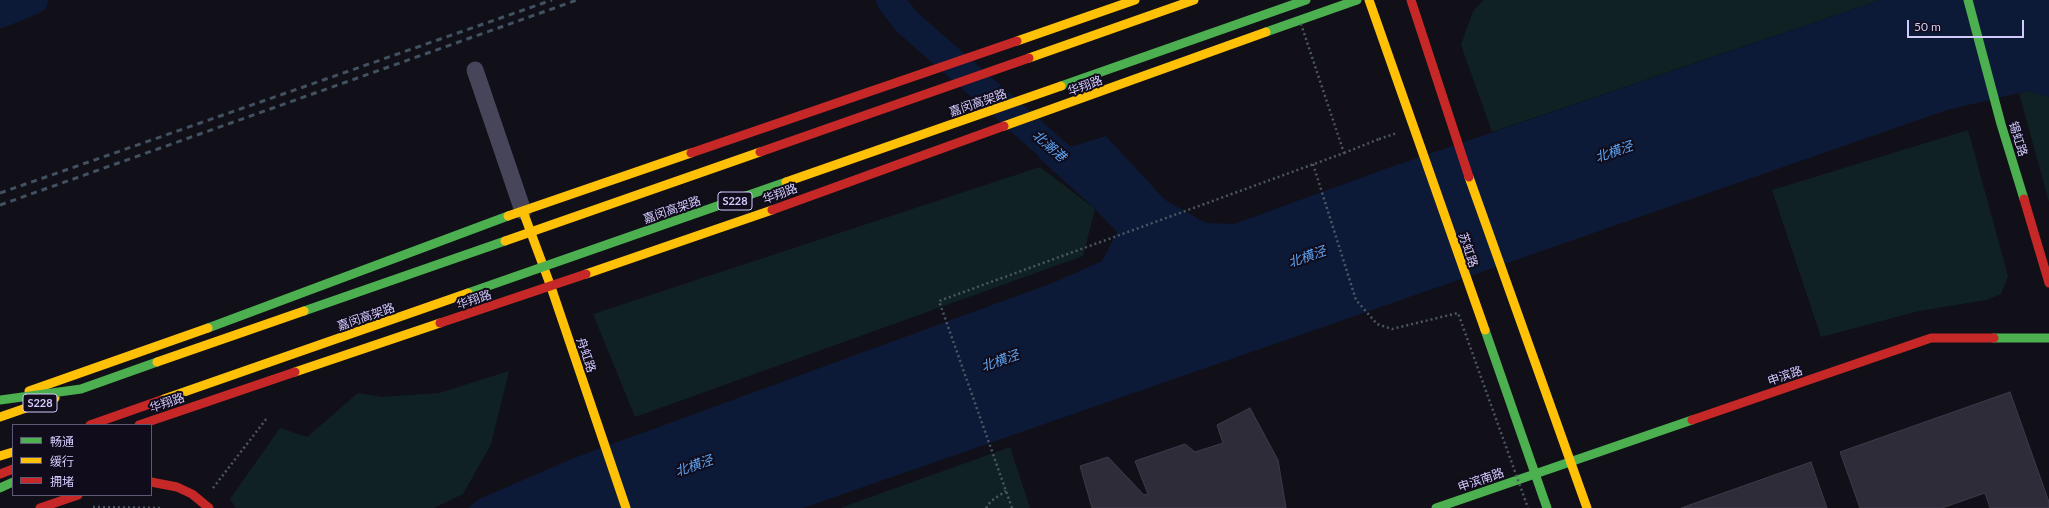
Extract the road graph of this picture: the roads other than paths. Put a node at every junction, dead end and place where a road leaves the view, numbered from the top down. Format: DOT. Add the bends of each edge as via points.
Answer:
graph roads {
  1 [pos="1135,0"];
  2 [pos="1194,0"];
  3 [pos="1306,0"];
  4 [pos="1357,0"];
  5 [pos="1369,0"];
  6 [pos="1411,0"];
  7 [pos="1968,0"];
  8 [pos="476,70"];
  9 [pos="523,211"];
  10 [pos="2049,283"];
  11 [pos="551,287"];
  12 [pos="2049,338"];
  13 [pos="81,389"];
  14 [pos="164,399"];
  15 [pos="0,401"];
  16 [pos="0,417"];
  17 [pos="93,424"];
  18 [pos="120,424"];
  19 [pos="142,424"];
  20 [pos="12,452"];
  21 [pos="0,456"];
  22 [pos="1571,462"];
  23 [pos="12,469"];
  24 [pos="0,474"];
  25 [pos="1534,474"];
  26 [pos="12,482"];
  27 [pos="152,482"];
  28 [pos="0,488"];
  29 [pos="75,496"];
  30 [pos="40,508"];
  31 [pos="209,508"];
  32 [pos="626,508"];
  33 [pos="1436,508"];
  34 [pos="1547,508"];
  35 [pos="1586,508"];
  1 -- 9 [label="main road"];
  2 -- 13 [label="main road, S228, bridge"];
  3 -- 14 [label="main road, 嘉闵高架路 / S228, bridge"];
  4 -- 11 [label="main road, 华翔路" via="706,234"];
  5 -- 25 [label="main road, 苏虹路"];
  6 -- 22 [label="main road" via="1454,134"];
  7 -- 10 [label="main road, 锡虹路" via="2001,124"];
  8 -- 9 [label="street"];
  9 -- 11 [label="main road, 舟虹路"];
  9 -- 15 [label="main road" via="189,335"];
  11 -- 19 [label="main road, 华翔路"];
  11 -- 32 [label="main road, 舟虹路"];
  12 -- 22 [label="main road, 申滨路" via="1931,338"];
  13 -- 15 [label="main road, bridge"];
  13 -- 16 [label="main road, S228, bridge"];
  14 -- 17 [label="main road, 嘉闵高架路 / S228"];
  14 -- 18 [label="main road"];
  20 -- 21 [label="main road"];
  22 -- 25 [label="main road, 申滨路"];
  22 -- 35 [label="main road"];
  23 -- 24 [label="main road"];
  25 -- 33 [label="main road, 申滨南路"];
  25 -- 34 [label="main road, 苏虹路"];
  26 -- 28 [label="main road"];
  27 -- 31 [label="main road, bridge" via="177,487 192,494"];
  29 -- 30 [label="main road"];
}
